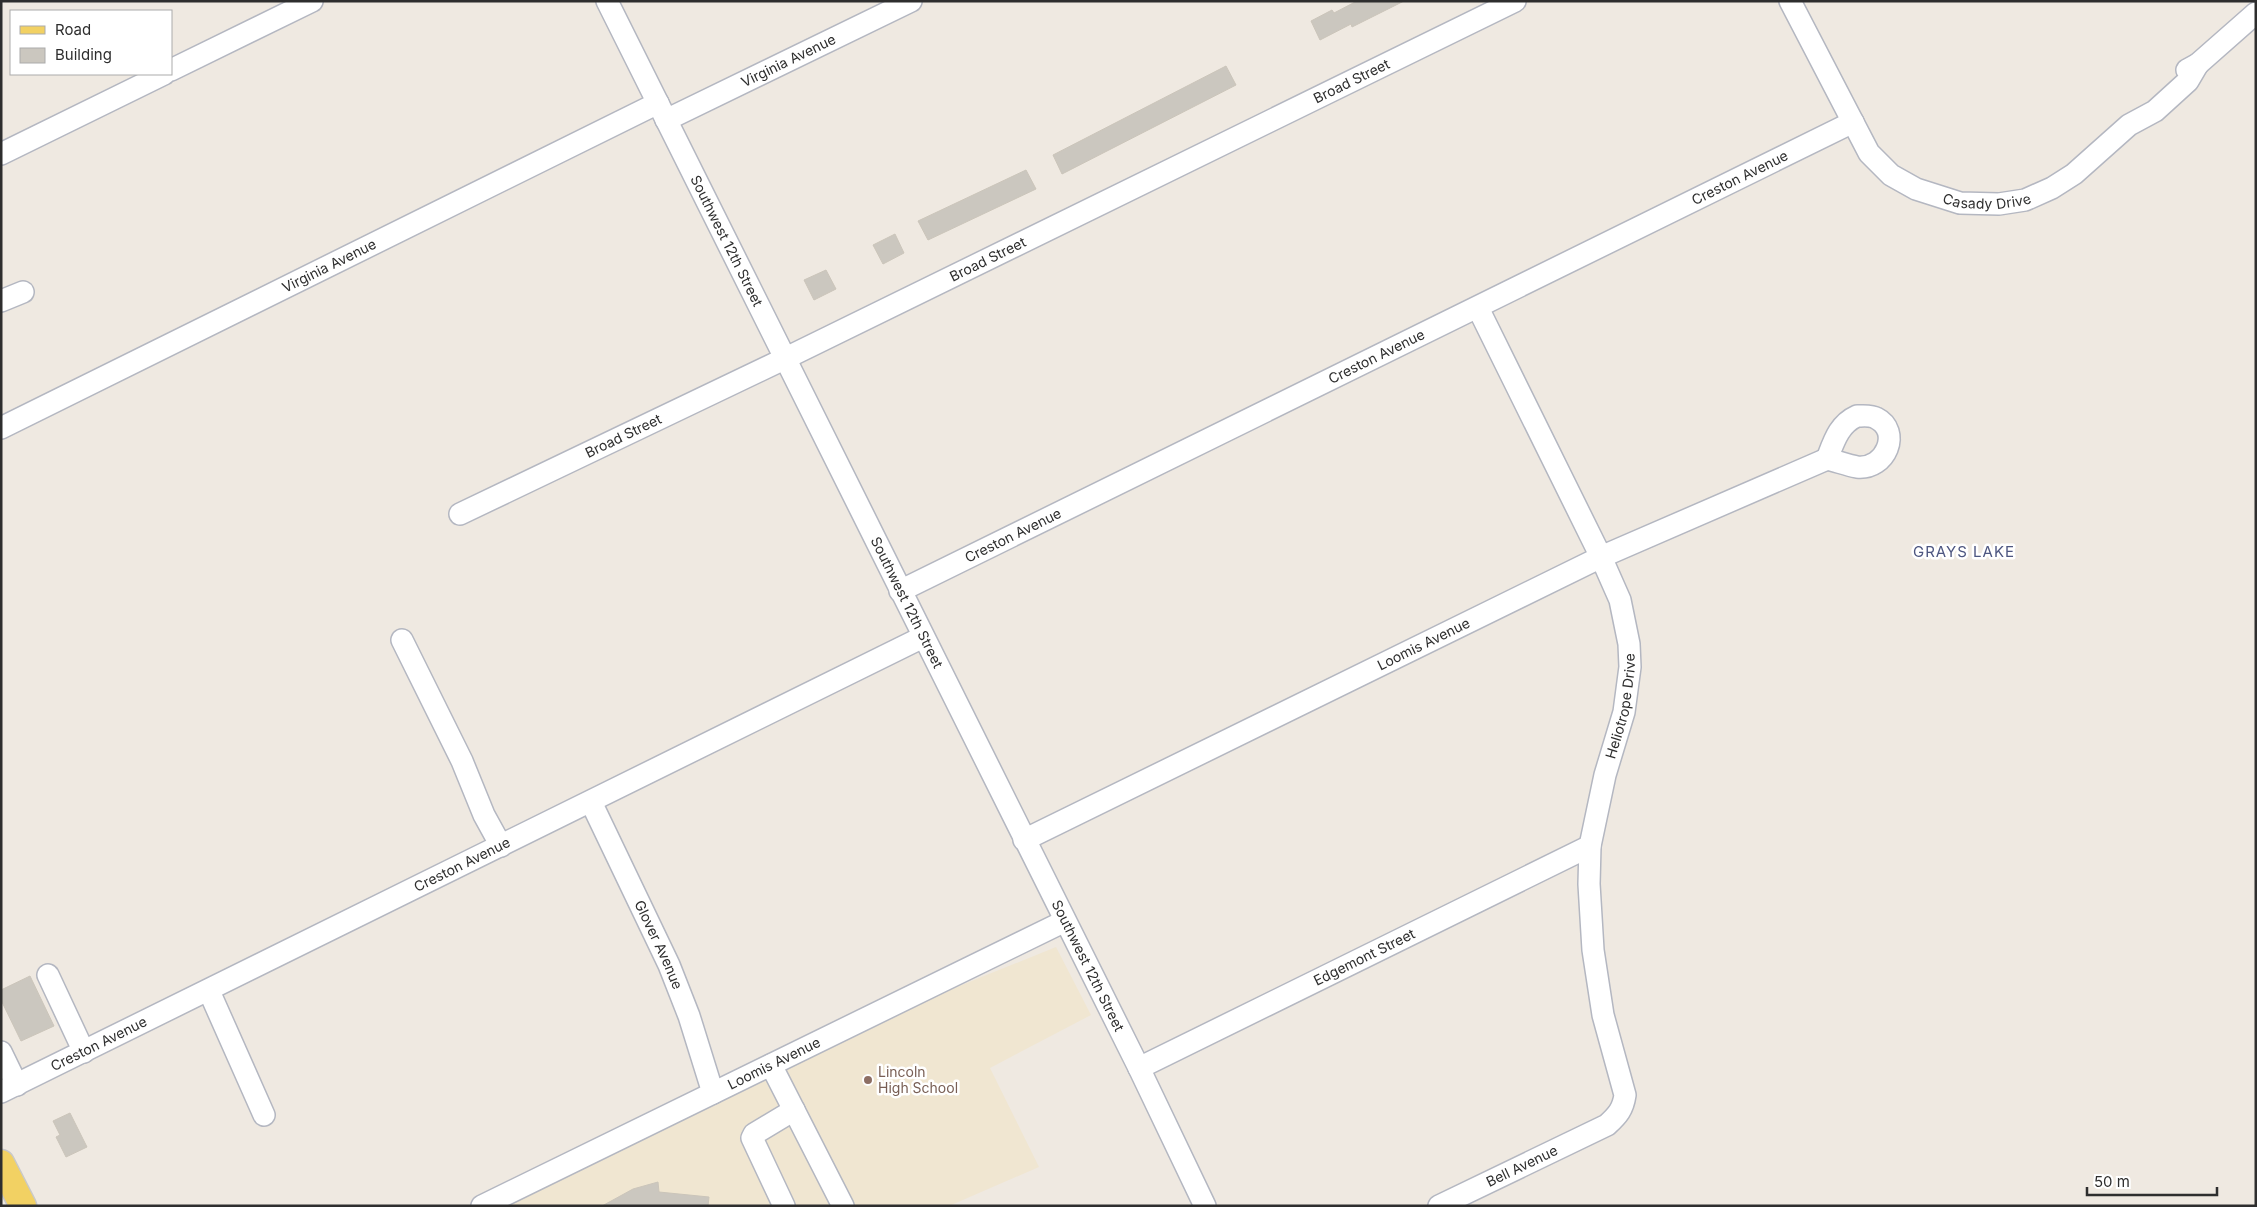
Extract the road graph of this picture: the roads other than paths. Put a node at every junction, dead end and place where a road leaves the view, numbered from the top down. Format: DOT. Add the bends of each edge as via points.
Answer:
graph roads {
  1 [pos="312,1"];
  2 [pos="607,1"];
  3 [pos="911,1"];
  4 [pos="1515,1"];
  5 [pos="1790,1"];
  6 [pos="2256,13"];
  7 [pos="172,70"];
  8 [pos="162,75"];
  9 [pos="662,112"];
  10 [pos="1853,122"];
  11 [pos="1,154"];
  12 [pos="23,292"];
  13 [pos="1,301"];
  14 [pos="1478,308"];
  15 [pos="784,359"];
  16 [pos="1,428"];
  17 [pos="1827,459"];
  18 [pos="460,514"];
  19 [pos="1601,557"];
  20 [pos="900,591"];
  21 [pos="923,637"];
  22 [pos="402,640"];
  23 [pos="591,802"];
  24 [pos="1024,840"];
  25 [pos="501,846"];
  26 [pos="1590,846"];
  27 [pos="1065,921"];
  28 [pos="48,975"];
  29 [pos="209,991"];
  30 [pos="1,1052"];
  31 [pos="84,1052"];
  32 [pos="771,1065"];
  33 [pos="1139,1068"];
  34 [pos="9,1089"];
  35 [pos="713,1093"];
  36 [pos="794,1110"];
  37 [pos="264,1115"];
  38 [pos="1606,1125"];
  39 [pos="1,1163"];
  40 [pos="13,1197"];
  41 [pos="482,1206"];
  42 [pos="784,1206"];
  43 [pos="843,1206"];
  44 [pos="1205,1206"];
  45 [pos="1439,1206"];
  1 -- 7 [label="street"];
  2 -- 9 [label="street, Southwest 12th Street"];
  3 -- 9 [label="street, Virginia Avenue"];
  4 -- 15 [label="street, Broad Street"];
  5 -- 10 [label="street, Casady Drive"];
  6 -- 10 [label="street, Casady Drive" via="2198,64 2172,79 2144,103 2129,125 2074,174 2025,200 1978,204 1943,199 1916,189 1891,175 1869,153"];
  8 -- 11 [label="street"];
  9 -- 15 [label="street, Southwest 12th Street"];
  9 -- 16 [label="street, Virginia Avenue"];
  10 -- 14 [label="street, Creston Avenue"];
  12 -- 13 [label="street"];
  14 -- 19 [label="street, Heliotrope Drive"];
  14 -- 20 [label="street, Creston Avenue"];
  15 -- 18 [label="street, Broad Street"];
  15 -- 20 [label="street, Southwest 12th Street"];
  17 -- 19 [label="street, Loomis Avenue"];
  19 -- 24 [label="street, Loomis Avenue"];
  19 -- 26 [label="street, Heliotrope Drive" via="1620,600 1630,667 1624,712 1605,774"];
  20 -- 21 [label="street, Southwest 12th Street"];
  21 -- 23 [label="street, Creston Avenue"];
  21 -- 24 [label="street, Southwest 12th Street"];
  22 -- 25 [label="street"];
  23 -- 25 [label="street, Creston Avenue"];
  23 -- 35 [label="street, Glover Avenue" via="669,965"];
  24 -- 27 [label="street, Southwest 12th Street"];
  25 -- 29 [label="street, Creston Avenue"];
  26 -- 33 [label="street, Edgemont Street"];
  26 -- 38 [label="street, Heliotrope Drive" via="1593,950 1604,1015 1626,1094 1619,1114"];
  27 -- 32 [label="street, Loomis Avenue"];
  27 -- 33 [label="street, Southwest 12th Street"];
  28 -- 31 [label="street"];
  29 -- 31 [label="street, Creston Avenue"];
  29 -- 37 [label="street"];
  30 -- 34 [label="street"];
  31 -- 34 [label="street, Creston Avenue"];
  32 -- 35 [label="street, Loomis Avenue"];
  32 -- 36 [label="street"];
  33 -- 44 [label="street, Southwest 12th Street"];
  35 -- 41 [label="street, Loomis Avenue"];
  36 -- 42 [label="street" via="752,1138"];
  36 -- 43 [label="street"];
  38 -- 45 [label="street, Bell Avenue"];
  39 -- 40 [label="main road"];
}
